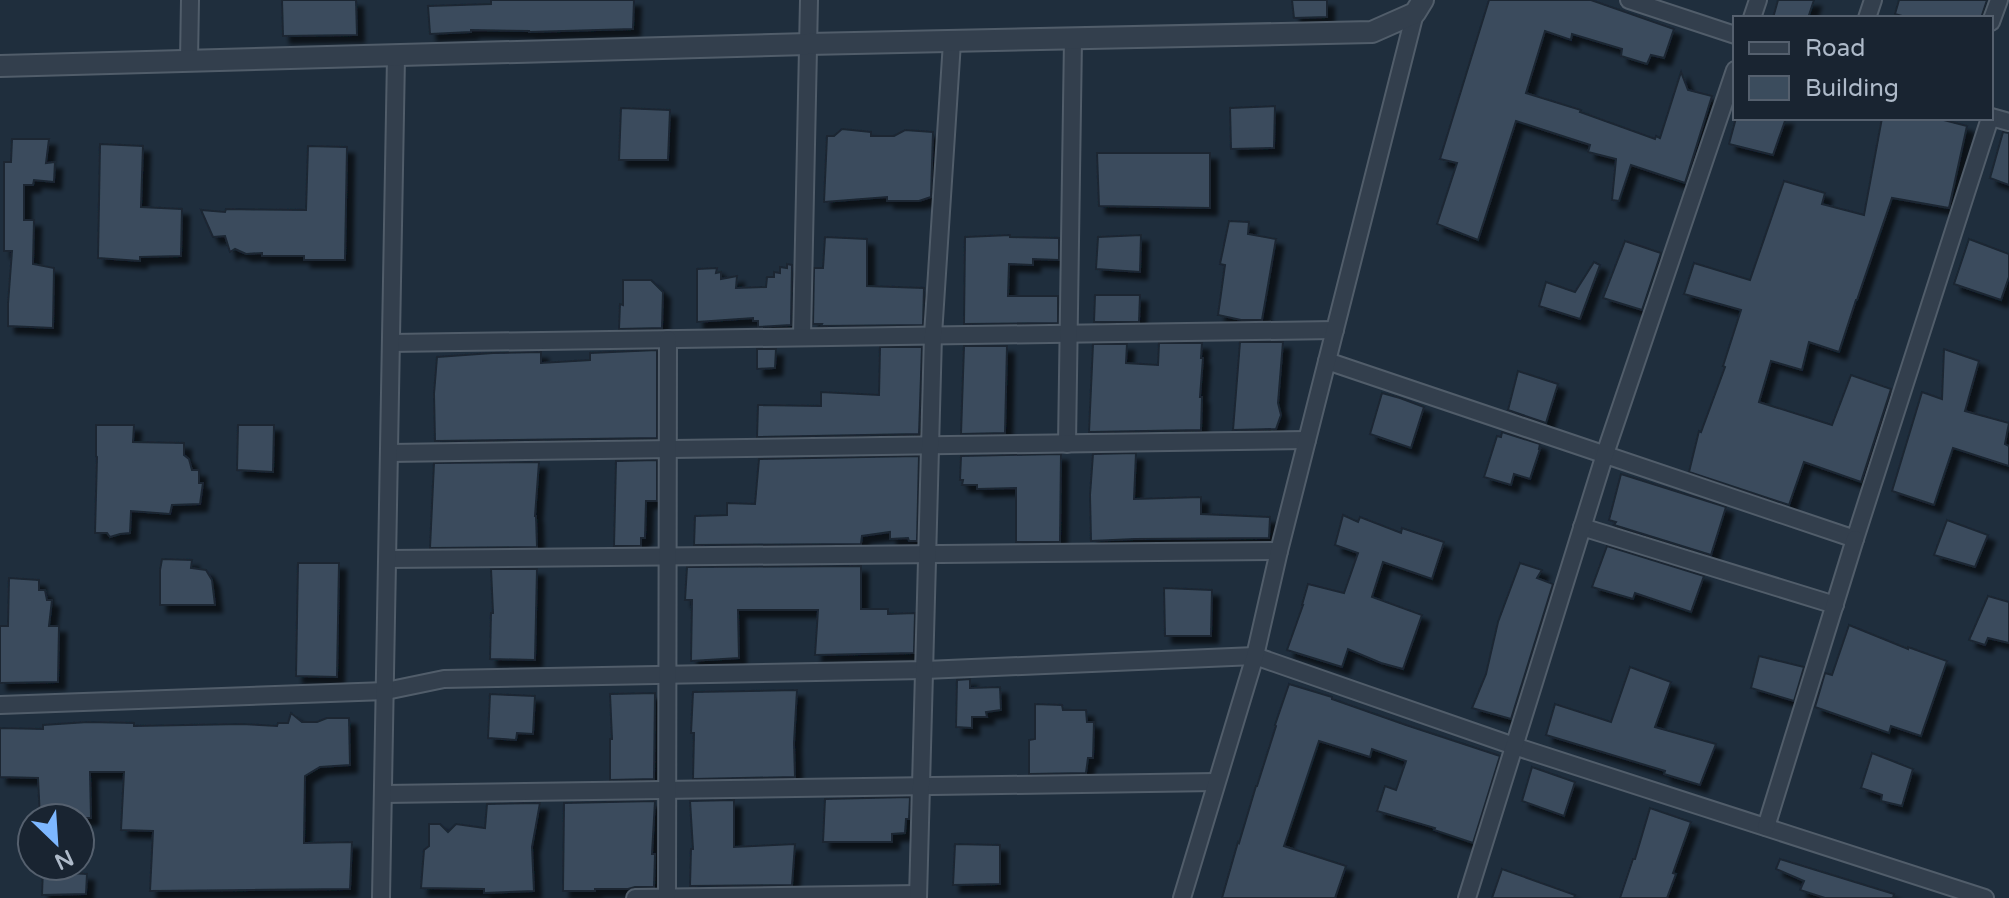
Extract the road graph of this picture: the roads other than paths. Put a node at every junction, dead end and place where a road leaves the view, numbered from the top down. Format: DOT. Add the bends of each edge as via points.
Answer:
graph roads {
  1 [pos="190,0"];
  2 [pos="809,0"];
  3 [pos="1629,0"];
  4 [pos="1419,6"];
  5 [pos="1733,34"];
  6 [pos="1073,39"];
  7 [pos="952,42"];
  8 [pos="808,44"];
  9 [pos="396,57"];
  10 [pos="189,61"];
  11 [pos="0,66"];
  12 [pos="1733,76"];
  13 [pos="1989,120"];
  14 [pos="1335,330"];
  15 [pos="1068,333"];
  16 [pos="933,335"];
  17 [pos="802,337"];
  18 [pos="668,339"];
  19 [pos="391,343"];
  20 [pos="1327,361"];
  21 [pos="1307,440"];
  22 [pos="1067,444"];
  23 [pos="930,446"];
  24 [pos="668,450"];
  25 [pos="390,453"];
  26 [pos="1605,454"];
  27 [pos="1582,527"];
  28 [pos="1855,539"];
  29 [pos="1279,551"];
  30 [pos="927,555"];
  31 [pos="667,557"];
  32 [pos="388,559"];
  33 [pos="1835,605"];
  34 [pos="1255,656"];
  35 [pos="925,670"];
  36 [pos="667,674"];
  37 [pos="386,691"];
  38 [pos="0,705"];
  39 [pos="1514,746"];
  40 [pos="1216,782"];
  41 [pos="921,786"];
  42 [pos="667,790"];
  43 [pos="384,794"];
  44 [pos="1766,827"];
  45 [pos="918,896"];
  46 [pos="381,898"];
  47 [pos="635,898"];
  48 [pos="667,898"];
  49 [pos="1182,898"];
  50 [pos="1467,898"];
  51 [pos="1985,898"];
  1 -- 10 [label="street"];
  2 -- 8 [label="street"];
  3 -- 5 [label="street"];
  4 -- 6 [label="street" via="1372,32"];
  4 -- 14 [label="street"];
  6 -- 7 [label="street"];
  6 -- 15 [label="street"];
  7 -- 8 [label="street"];
  7 -- 16 [label="street"];
  8 -- 9 [label="street"];
  8 -- 17 [label="street"];
  9 -- 10 [label="street"];
  9 -- 19 [label="street"];
  10 -- 11 [label="street"];
  12 -- 26 [label="street"];
  13 -- 28 [label="street"];
  14 -- 15 [label="street"];
  14 -- 20 [label="street"];
  15 -- 16 [label="street"];
  15 -- 22 [label="street"];
  16 -- 17 [label="street"];
  16 -- 23 [label="street"];
  17 -- 18 [label="street"];
  18 -- 19 [label="street"];
  18 -- 24 [label="street"];
  19 -- 25 [label="street"];
  20 -- 21 [label="street"];
  20 -- 26 [label="street"];
  21 -- 22 [label="street"];
  21 -- 29 [label="street"];
  22 -- 23 [label="street"];
  23 -- 24 [label="street"];
  23 -- 30 [label="street"];
  24 -- 25 [label="street"];
  24 -- 31 [label="street"];
  25 -- 32 [label="street"];
  26 -- 27 [label="street"];
  26 -- 28 [label="street"];
  27 -- 33 [label="street"];
  27 -- 39 [label="street"];
  28 -- 33 [label="street"];
  29 -- 30 [label="street"];
  29 -- 34 [label="street"];
  30 -- 31 [label="street"];
  30 -- 35 [label="street"];
  31 -- 32 [label="street"];
  31 -- 36 [label="street"];
  32 -- 37 [label="street"];
  33 -- 44 [label="street"];
  34 -- 35 [label="street"];
  34 -- 39 [label="street"];
  34 -- 40 [label="street"];
  35 -- 36 [label="street"];
  35 -- 41 [label="street"];
  36 -- 37 [label="street" via="444,679"];
  36 -- 42 [label="street"];
  37 -- 38 [label="street"];
  37 -- 43 [label="street"];
  39 -- 44 [label="street"];
  39 -- 50 [label="street"];
  40 -- 41 [label="street"];
  40 -- 49 [label="street"];
  41 -- 42 [label="street"];
  41 -- 45 [label="street"];
  42 -- 43 [label="street"];
  42 -- 48 [label="street"];
  43 -- 46 [label="street"];
  44 -- 51 [label="street"];
  45 -- 48 [label="street"];
  47 -- 48 [label="street"];
}
